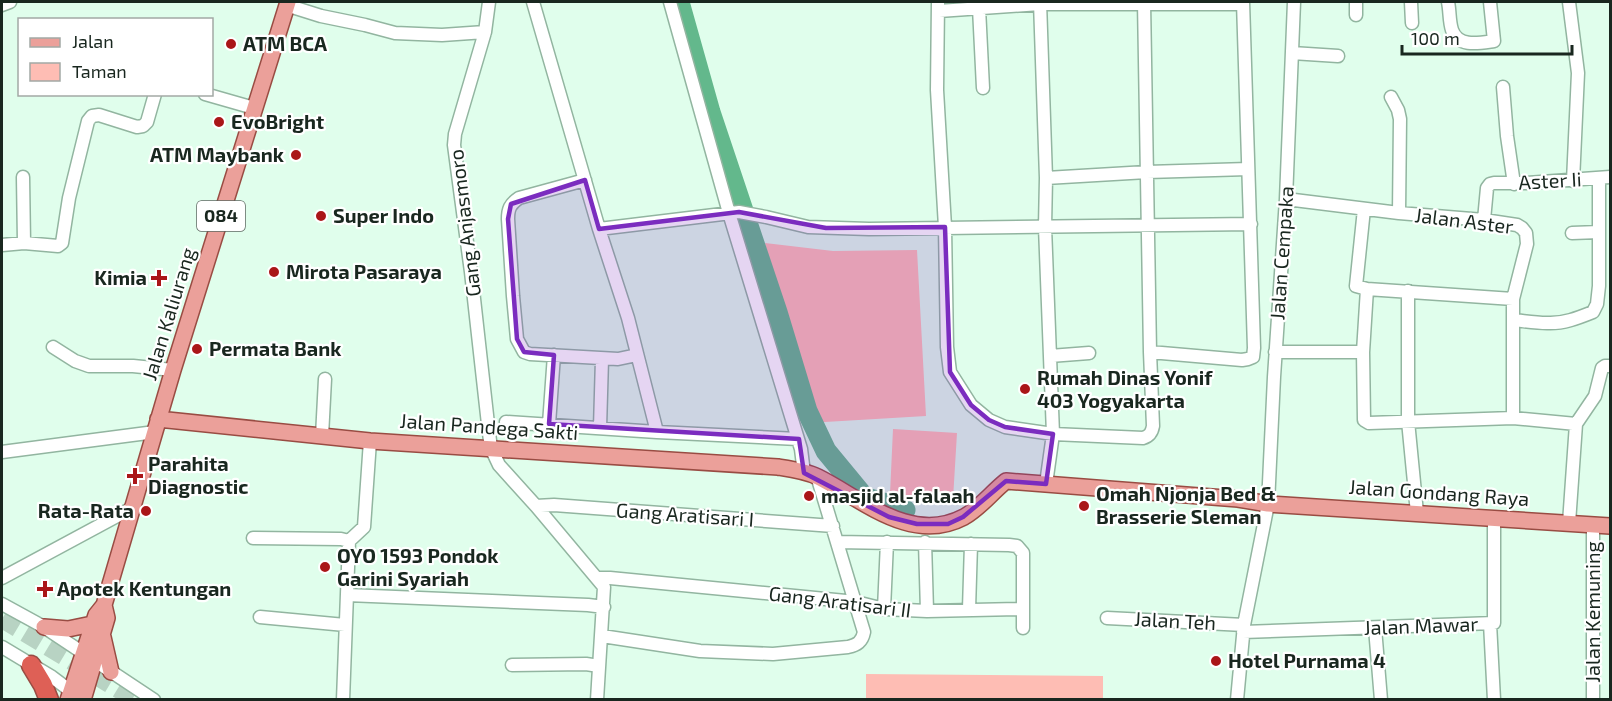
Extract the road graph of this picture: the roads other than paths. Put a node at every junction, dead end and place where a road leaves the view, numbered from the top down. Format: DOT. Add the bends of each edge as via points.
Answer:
graph roads {
  1 [pos="10,2"];
  2 [pos="489,2"];
  3 [pos="533,2"];
  4 [pos="669,2"];
  5 [pos="1294,2"];
  6 [pos="1356,2"];
  7 [pos="1411,2"];
  8 [pos="1448,2"];
  9 [pos="1491,2"];
  10 [pos="1569,2"];
  11 [pos="287,3"];
  12 [pos="1040,3"];
  13 [pos="1144,3"];
  14 [pos="1243,3"];
  15 [pos="2,4"];
  16 [pos="938,6"];
  17 [pos="979,8"];
  18 [pos="1356,15"];
  19 [pos="1412,23"];
  20 [pos="485,32"];
  21 [pos="1292,53"];
  22 [pos="1338,56"];
  23 [pos="1503,87"];
  24 [pos="983,88"];
  25 [pos="154,96"];
  26 [pos="213,96"];
  27 [pos="1391,98"];
  28 [pos="254,108"];
  29 [pos="1248,169"];
  30 [pos="1147,172"];
  31 [pos="23,177"];
  32 [pos="1046,178"];
  33 [pos="1605,178"];
  34 [pos="585,180"];
  35 [pos="1573,180"];
  36 [pos="1514,184"];
  37 [pos="1286,199"];
  38 [pos="1364,209"];
  39 [pos="734,213"];
  40 [pos="1399,213"];
  41 [pos="1484,220"];
  42 [pos="1251,224"];
  43 [pos="1148,226"];
  44 [pos="945,227"];
  45 [pos="1045,227"];
  46 [pos="599,229"];
  47 [pos="1572,233"];
  48 [pos="1603,236"];
  49 [pos="24,243"];
  50 [pos="2,244"];
  51 [pos="1605,286"];
  52 [pos="1367,289"];
  53 [pos="1408,291"];
  54 [pos="1513,299"];
  55 [pos="1513,320"];
  56 [pos="53,346"];
  57 [pos="1150,352"];
  58 [pos="1275,352"];
  59 [pos="1363,352"];
  60 [pos="1089,353"];
  61 [pos="554,355"];
  62 [pos="637,355"];
  63 [pos="1050,356"];
  64 [pos="602,359"];
  65 [pos="1611,366"];
  66 [pos="173,370"];
  67 [pos="325,379"];
  68 [pos="1513,418"];
  69 [pos="1408,421"];
  70 [pos="506,422"];
  71 [pos="549,424"];
  72 [pos="1576,424"];
  73 [pos="157,425"];
  74 [pos="600,428"];
  75 [pos="657,432"];
  76 [pos="1053,435"];
  77 [pos="322,436"];
  78 [pos="798,439"];
  79 [pos="370,441"];
  80 [pos="491,448"];
  81 [pos="2,452"];
  82 [pos="811,474"];
  83 [pos="1046,484"];
  84 [pos="1268,504"];
  85 [pos="536,506"];
  86 [pos="132,508"];
  87 [pos="1417,513"];
  88 [pos="1494,518"];
  89 [pos="1569,523"];
  90 [pos="833,526"];
  91 [pos="1606,526"];
  92 [pos="253,538"];
  93 [pos="349,541"];
  94 [pos="837,542"];
  95 [pos="887,542"];
  96 [pos="925,542"];
  97 [pos="971,544"];
  98 [pos="2,578"];
  99 [pos="598,578"];
  100 [pos="347,595"];
  101 [pos="856,602"];
  102 [pos="2,604"];
  103 [pos="604,607"];
  104 [pos="884,609"];
  105 [pos="969,609"];
  106 [pos="1023,609"];
  107 [pos="927,611"];
  108 [pos="260,616"];
  109 [pos="1107,618"];
  110 [pos="1490,623"];
  111 [pos="345,625"];
  112 [pos="44,627"];
  113 [pos="1023,628"];
  114 [pos="1243,628"];
  115 [pos="1375,628"];
  116 [pos="98,629"];
  117 [pos="602,636"];
  118 [pos="2,647"];
  119 [pos="89,656"];
  120 [pos="31,665"];
  121 [pos="512,665"];
  122 [pos="599,666"];
  123 [pos="111,672"];
  124 [pos="76,697"];
  125 [pos="49,699"];
  126 [pos="154,699"];
  127 [pos="343,699"];
  128 [pos="597,699"];
  129 [pos="1237,699"];
  130 [pos="1381,699"];
  131 [pos="1494,699"];
  132 [pos="1593,699"];
  1 -- 15 [label="street"];
  2 -- 20 [label="street, Gang Anjasmoro"];
  3 -- 34 [label="street"];
  4 -- 39 [label="street"];
  5 -- 21 [label="street, Jalan Cempaka"];
  6 -- 18 [label="street"];
  7 -- 19 [label="street"];
  8 -- 9 [label="street" via="1451,29 1457,38 1475,44 1494,41"];
  10 -- 35 [label="street" via="1578,72"];
  11 -- 20 [label="street" via="321,16 395,33"];
  11 -- 28 [label="main road, Jalan Kaliurang / 084"];
  12 -- 13 [label="street"];
  12 -- 17 [label="street"];
  12 -- 32 [label="street"];
  13 -- 14 [label="street"];
  13 -- 30 [label="street"];
  14 -- 29 [label="street"];
  16 -- 17 [label="street"];
  16 -- 44 [label="street" via="937,90"];
  17 -- 24 [label="street"];
  20 -- 80 [label="street, Gang Anjasmoro" via="454,145"];
  21 -- 22 [label="street"];
  21 -- 37 [label="street, Jalan Cempaka"];
  23 -- 36 [label="street"];
  25 -- 49 [label="street" via="143,126 92,116 69,198 62,243"];
  26 -- 28 [label="street"];
  27 -- 40 [label="street" via="1400,119"];
  28 -- 66 [label="main road, Jalan Kaliurang / 084"];
  29 -- 30 [label="street"];
  29 -- 42 [label="street"];
  30 -- 32 [label="street"];
  30 -- 43 [label="street"];
  31 -- 49 [label="street"];
  32 -- 45 [label="street"];
  33 -- 35 [label="street, Aster Ii"];
  33 -- 48 [label="street"];
  34 -- 46 [label="street"];
  34 -- 61 [label="street" via="519,198 508,208 517,339 524,352"];
  35 -- 36 [label="street, Aster Ii"];
  36 -- 41 [label="street, Aster Ii" via="1490,184"];
  37 -- 38 [label="street, Jalan Aster"];
  37 -- 58 [label="street, Jalan Cempaka"];
  38 -- 40 [label="street, Jalan Aster"];
  38 -- 52 [label="street" via="1356,286"];
  39 -- 44 [label="street" via="808,227"];
  39 -- 46 [label="street"];
  39 -- 78 [label="street"];
  40 -- 41 [label="street, Jalan Aster"];
  41 -- 54 [label="street, Jalan Aster" via="1517,225 1526,233 1527,244"];
  42 -- 43 [label="street"];
  42 -- 57 [label="street" via="1253,357 1242,360"];
  43 -- 45 [label="street"];
  43 -- 57 [label="street"];
  44 -- 45 [label="street"];
  44 -- 76 [label="street" via="947,347 954,381 971,405 989,420 1005,427"];
  45 -- 63 [label="street"];
  46 -- 62 [label="street"];
  47 -- 48 [label="street"];
  48 -- 51 [label="street"];
  49 -- 50 [label="street"];
  51 -- 55 [label="street" via="1593,312 1573,320 1548,324"];
  52 -- 53 [label="street"];
  52 -- 59 [label="street"];
  53 -- 54 [label="street"];
  53 -- 69 [label="street"];
  54 -- 55 [label="street, Jalan Aster"];
  55 -- 68 [label="street, Jalan Aster"];
  56 -- 66 [label="street" via="89,366"];
  57 -- 76 [label="street" via="1153,426 1147,437"];
  58 -- 59 [label="street"];
  58 -- 84 [label="street, Jalan Cempaka"];
  59 -- 69 [label="street" via="1364,420"];
  60 -- 63 [label="street"];
  61 -- 64 [label="street"];
  61 -- 71 [label="street"];
  62 -- 64 [label="street"];
  62 -- 75 [label="street"];
  63 -- 76 [label="street"];
  64 -- 74 [label="street"];
  65 -- 72 [label="street" via="1602,368 1594,396"];
  66 -- 73 [label="main road, Jalan Kaliurang / 084"];
  67 -- 77 [label="street"];
  68 -- 69 [label="street"];
  68 -- 72 [label="street"];
  69 -- 87 [label="street"];
  70 -- 71 [label="street"];
  71 -- 74 [label="street"];
  72 -- 89 [label="street"];
  73 -- 77 [label="main road, Jalan Pandega Sakti"];
  73 -- 81 [label="street"];
  73 -- 86 [label="main road, Jalan Kaliurang / 084"];
  74 -- 75 [label="street"];
  75 -- 78 [label="street"];
  76 -- 83 [label="street"];
  77 -- 79 [label="main road, Jalan Pandega Sakti"];
  78 -- 82 [label="street"];
  79 -- 80 [label="main road, Jalan Pandega Sakti"];
  79 -- 93 [label="street" via="364,527"];
  80 -- 82 [label="main road, Jalan Pandega Sakti" via="778,467"];
  80 -- 85 [label="street" via="499,465"];
  82 -- 83 [label="main road, Jalan Pandega Sakti" via="889,517 930,525 948,524 963,517 1006,481"];
  82 -- 90 [label="street"];
  83 -- 84 [label="main road, Jalan Gondang Raya"];
  84 -- 87 [label="main road, Jalan Gondang Raya"];
  84 -- 114 [label="street, Jalan Cempaka"];
  85 -- 90 [label="street, Gang Aratisari I"];
  85 -- 99 [label="street"];
  86 -- 98 [label="street"];
  86 -- 116 [label="main road, Jalan Kaliurang / 084" via="104,605 96,615"];
  87 -- 88 [label="main road, Jalan Gondang Raya"];
  88 -- 89 [label="main road, Jalan Gondang Raya"];
  88 -- 110 [label="street, Jalan Mawar" via="1494,623"];
  89 -- 91 [label="main road, Jalan Gondang Raya"];
  90 -- 94 [label="street"];
  91 -- 132 [label="street, Jalan Kemuning"];
  92 -- 93 [label="street"];
  93 -- 100 [label="street"];
  94 -- 95 [label="street"];
  94 -- 101 [label="street"];
  95 -- 96 [label="street"];
  95 -- 104 [label="street"];
  96 -- 97 [label="street"];
  96 -- 107 [label="street"];
  97 -- 105 [label="street"];
  97 -- 106 [label="street" via="1021,549"];
  99 -- 101 [label="street, Gang Aratisari II"];
  99 -- 103 [label="street" via="604,587"];
  100 -- 103 [label="street"];
  100 -- 111 [label="street"];
  101 -- 104 [label="street, Gang Aratisari II"];
  101 -- 117 [label="street" via="863,639 848,647 772,654 700,651"];
  102 -- 112 [label="street"];
  103 -- 117 [label="street"];
  104 -- 107 [label="street, Gang Aratisari II"];
  105 -- 106 [label="street, Gang Aratisari II"];
  105 -- 107 [label="street, Gang Aratisari II"];
  106 -- 113 [label="street"];
  108 -- 111 [label="street"];
  109 -- 114 [label="street, Jalan Teh"];
  110 -- 115 [label="street, Jalan Mawar"];
  110 -- 131 [label="street"];
  111 -- 127 [label="street"];
  112 -- 116 [label="main road"];
  112 -- 119 [label="street"];
  114 -- 115 [label="street, Jalan Mawar"];
  114 -- 129 [label="street, Jalan Cempaka"];
  115 -- 130 [label="street"];
  116 -- 119 [label="main road, Jalan Kaliurang / 084"];
  116 -- 123 [label="main road"];
  117 -- 122 [label="street"];
  118 -- 120 [label="street"];
  119 -- 123 [label="street"];
  119 -- 124 [label="main road, Jalan Kaliurang / 084"];
  120 -- 124 [label="street"];
  120 -- 125 [label="highway"];
  121 -- 122 [label="street"];
  122 -- 128 [label="street"];
  123 -- 126 [label="street"];
}
